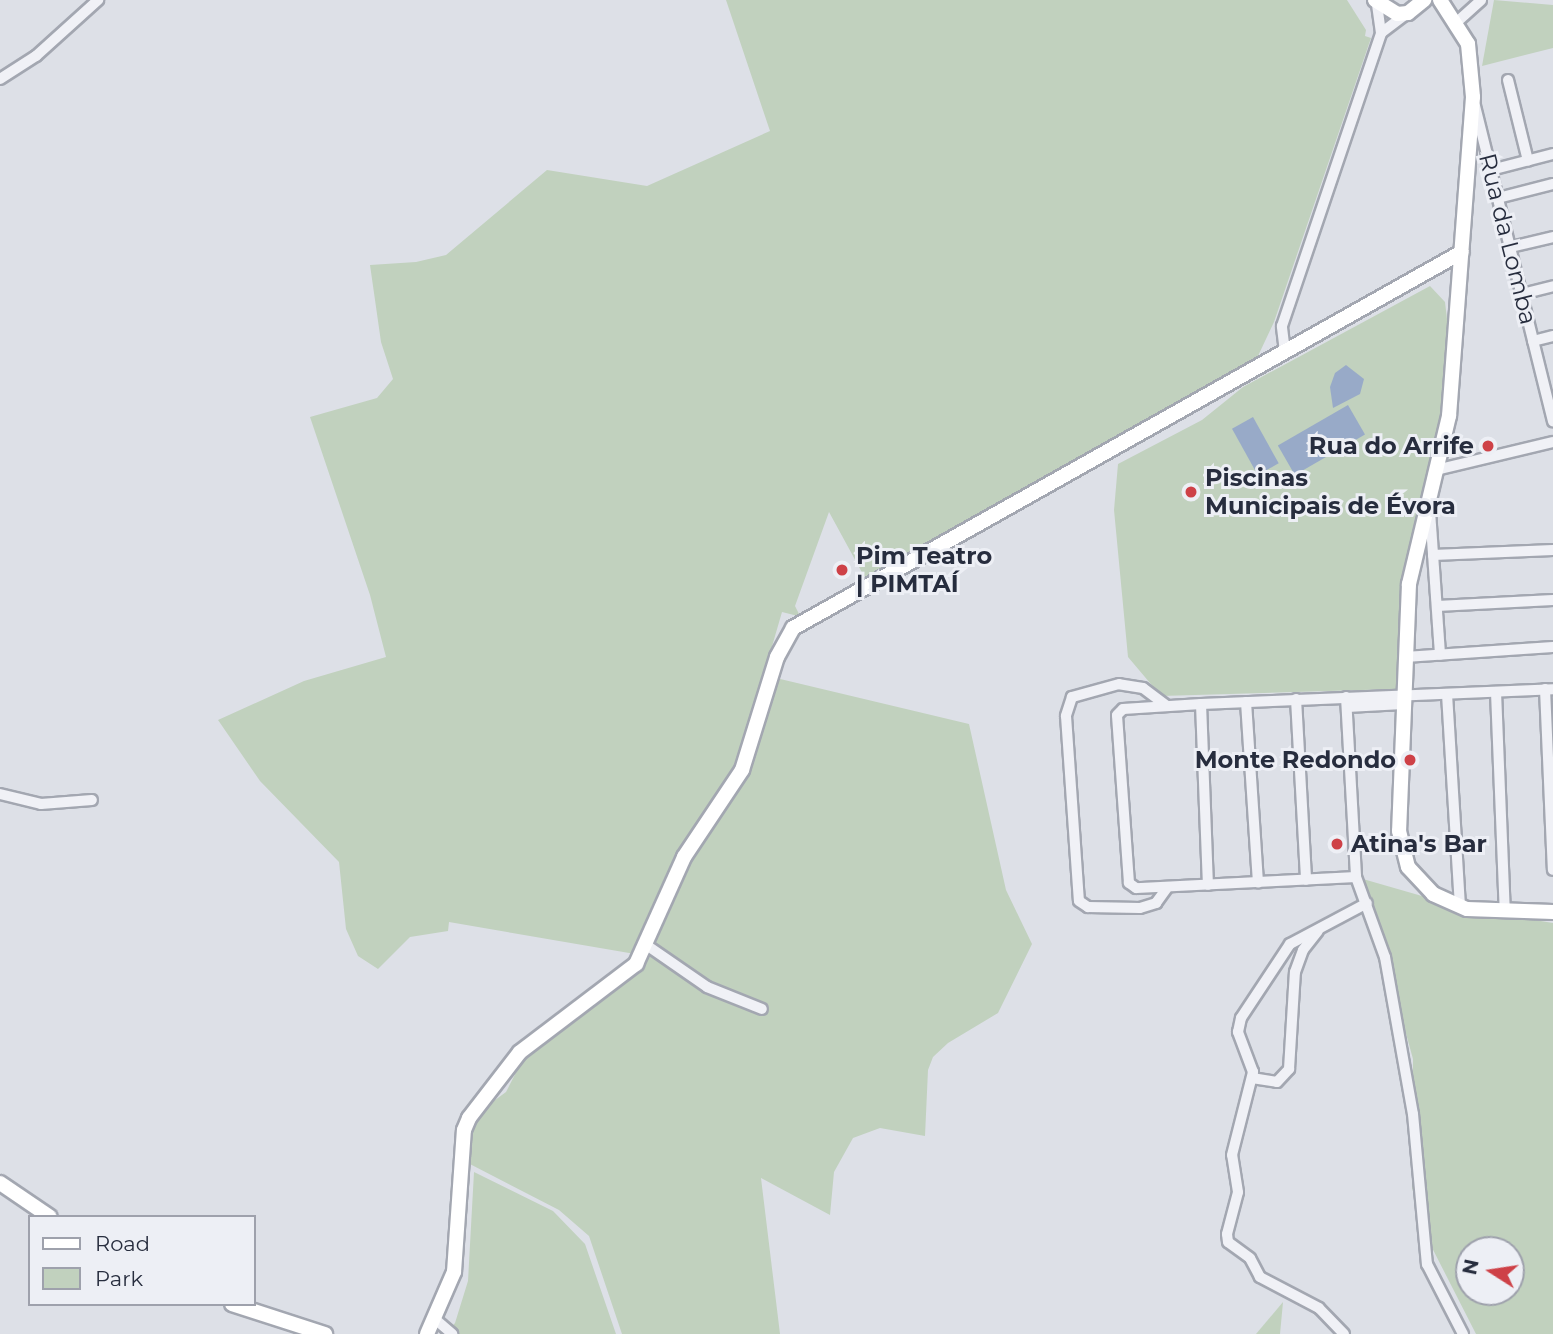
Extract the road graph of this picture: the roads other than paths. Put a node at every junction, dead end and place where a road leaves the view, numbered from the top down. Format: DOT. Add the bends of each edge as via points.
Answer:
graph roads {
  1 [pos="98,0"];
  2 [pos="1481,0"];
  3 [pos="1376,2"];
  4 [pos="1417,7"];
  5 [pos="1449,11"];
  6 [pos="1381,33"];
  7 [pos="0,79"];
  8 [pos="1508,80"];
  9 [pos="1473,97"];
  10 [pos="1553,154"];
  11 [pos="1528,161"];
  12 [pos="1491,170"];
  13 [pos="1553,184"];
  14 [pos="1498,198"];
  15 [pos="1553,237"];
  16 [pos="1511,247"];
  17 [pos="1462,252"];
  18 [pos="1553,286"];
  19 [pos="1522,294"];
  20 [pos="1553,336"];
  21 [pos="1533,341"];
  22 [pos="1285,352"];
  23 [pos="1549,387"];
  24 [pos="1553,421"];
  25 [pos="1553,442"];
  26 [pos="1436,470"];
  27 [pos="1429,503"];
  28 [pos="1553,550"];
  29 [pos="1433,555"];
  30 [pos="1553,600"];
  31 [pos="1437,606"];
  32 [pos="1553,647"];
  33 [pos="1440,655"];
  34 [pos="1405,657"];
  35 [pos="1549,689"];
  36 [pos="1496,692"];
  37 [pos="1447,694"];
  38 [pos="1296,699"];
  39 [pos="1403,700"];
  40 [pos="1246,702"];
  41 [pos="1347,702"];
  42 [pos="1201,704"];
  43 [pos="1167,706"];
  44 [pos="0,794"];
  45 [pos="92,800"];
  46 [pos="1553,870"];
  47 [pos="1356,877"];
  48 [pos="1306,880"];
  49 [pos="1258,883"];
  50 [pos="1208,885"];
  51 [pos="1167,888"];
  52 [pos="1367,903"];
  53 [pos="1460,906"];
  54 [pos="1505,912"];
  55 [pos="1553,912"];
  56 [pos="1318,930"];
  57 [pos="645,944"];
  58 [pos="762,1009"];
  59 [pos="1252,1079"];
  60 [pos="4,1191"];
  61 [pos="46,1215"];
  62 [pos="238,1306"];
  63 [pos="435,1319"];
  64 [pos="325,1334"];
  65 [pos="427,1334"];
  66 [pos="452,1334"];
  67 [pos="1344,1334"];
  68 [pos="1463,1334"];
  1 -- 7 [label="street" via="36,56"];
  2 -- 5 [label="street"];
  3 -- 4 [label="street" via="1385,11"];
  3 -- 6 [label="street"];
  4 -- 5 [label="street"];
  4 -- 6 [label="street"];
  5 -- 9 [label="street" via="1468,44"];
  6 -- 22 [label="street" via="1282,326"];
  8 -- 11 [label="street"];
  9 -- 12 [label="street, Rua da Lomba"];
  9 -- 17 [label="street"];
  10 -- 11 [label="street"];
  11 -- 12 [label="street"];
  12 -- 14 [label="street, Rua da Lomba"];
  13 -- 14 [label="street"];
  14 -- 16 [label="street, Rua da Lomba"];
  15 -- 16 [label="street"];
  16 -- 19 [label="street, Rua da Lomba"];
  17 -- 22 [label="street"];
  17 -- 26 [label="street" via="1449,416"];
  18 -- 19 [label="street"];
  19 -- 21 [label="street, Rua da Lomba"];
  20 -- 21 [label="street"];
  21 -- 23 [label="street, Rua da Lomba"];
  22 -- 57 [label="street" via="793,628 777,657 741,770 690,847"];
  23 -- 24 [label="street, Rua da Lomba"];
  25 -- 26 [label="street"];
  26 -- 27 [label="street"];
  27 -- 29 [label="street"];
  27 -- 34 [label="street" via="1409,584"];
  28 -- 29 [label="street"];
  29 -- 31 [label="street"];
  30 -- 31 [label="street"];
  31 -- 33 [label="street"];
  32 -- 33 [label="street"];
  33 -- 34 [label="street"];
  34 -- 39 [label="street"];
  35 -- 36 [label="street"];
  35 -- 46 [label="street"];
  36 -- 37 [label="street"];
  36 -- 54 [label="street"];
  37 -- 39 [label="street"];
  37 -- 53 [label="street"];
  38 -- 40 [label="street"];
  38 -- 41 [label="street"];
  38 -- 48 [label="street"];
  39 -- 41 [label="street"];
  39 -- 53 [label="street" via="1399,831 1408,867 1433,894"];
  40 -- 42 [label="street"];
  40 -- 49 [label="street"];
  41 -- 47 [label="street"];
  42 -- 43 [label="street"];
  42 -- 50 [label="street"];
  43 -- 51 [label="street" via="1122,709 1117,715 1129,883 1136,888"];
  43 -- 51 [label="street" via="1143,688 1119,684 1072,696 1066,716 1079,901 1088,907 1140,908 1156,903"];
  44 -- 45 [label="street" via="41,804"];
  47 -- 48 [label="street"];
  47 -- 52 [label="street"];
  48 -- 49 [label="street"];
  49 -- 50 [label="street"];
  50 -- 51 [label="street"];
  52 -- 56 [label="street"];
  52 -- 68 [label="street" via="1385,957 1402,1052 1427,1264"];
  53 -- 54 [label="street"];
  54 -- 55 [label="street"];
  56 -- 59 [label="street" via="1290,944 1241,1018 1238,1032 1252,1060"];
  56 -- 59 [label="street" via="1303,950 1295,972 1289,1069 1277,1082"];
  57 -- 58 [label="street" via="707,987"];
  57 -- 63 [label="street" via="636,964 520,1052 469,1118 464,1130 454,1272"];
  59 -- 67 [label="street" via="1232,1155 1238,1192 1228,1242 1250,1258 1260,1277 1319,1308"];
  60 -- 61 [label="street"];
  62 -- 64 [label="street"];
  63 -- 65 [label="street"];
  63 -- 66 [label="street"];
}
